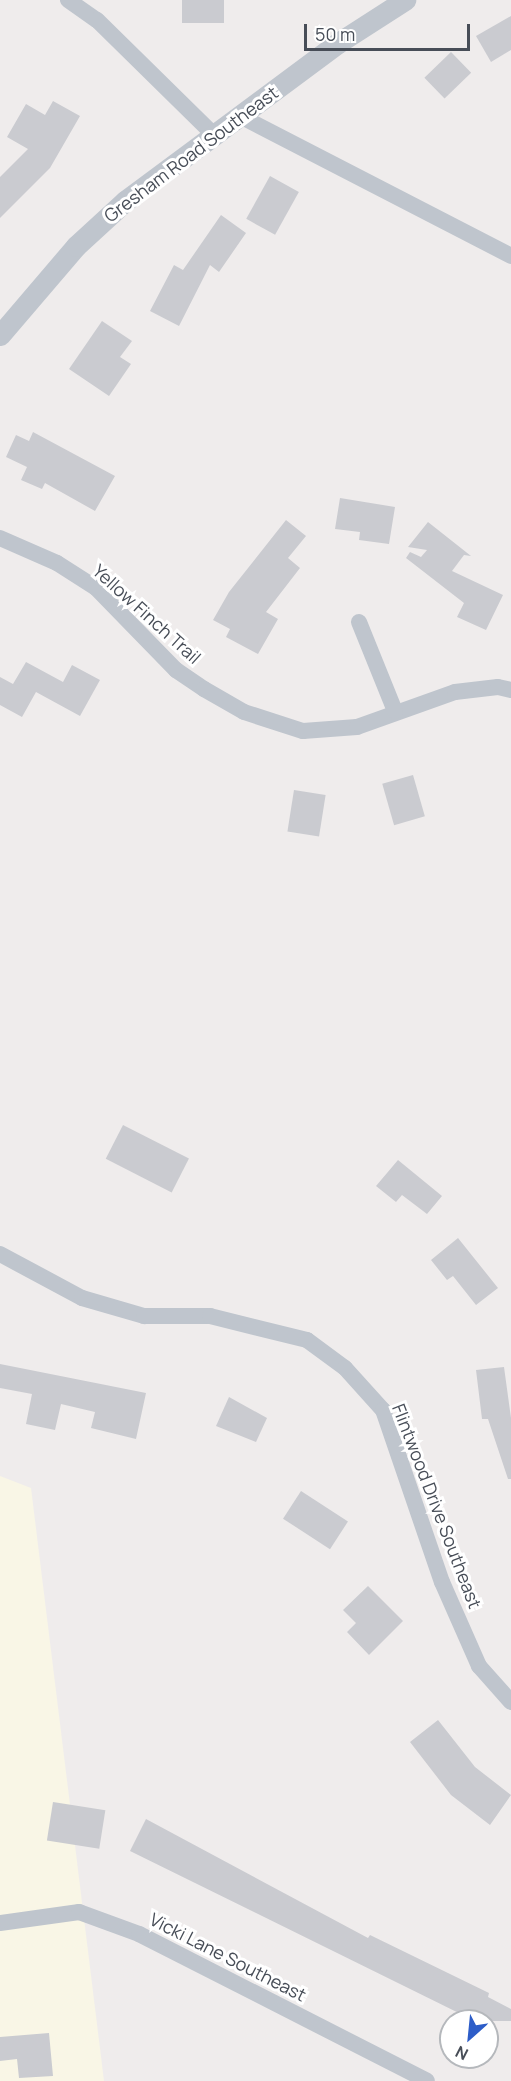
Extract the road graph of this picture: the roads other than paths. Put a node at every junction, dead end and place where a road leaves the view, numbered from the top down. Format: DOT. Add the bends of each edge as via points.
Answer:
graph roads {
  1 [pos="68,0"];
  2 [pos="405,0"];
  3 [pos="240,116"];
  4 [pos="214,135"];
  5 [pos="511,256"];
  6 [pos="0,335"];
  7 [pos="0,538"];
  8 [pos="359,622"];
  9 [pos="511,690"];
  10 [pos="395,711"];
  11 [pos="0,1254"];
  12 [pos="511,1702"];
  13 [pos="0,1923"];
  14 [pos="427,2081"];
  1 -- 4 [label="street" via="97,20"];
  2 -- 3 [label="street, Gresham Road Southeast" via="338,43"];
  3 -- 4 [label="street, Gresham Road Southeast"];
  3 -- 5 [label="street"];
  4 -- 6 [label="street, Gresham Road Southeast" via="125,201 76,246"];
  7 -- 10 [label="street, Yellow Finch Trail" via="57,563 96,588 176,670 244,712 303,731 357,727"];
  8 -- 10 [label="street"];
  9 -- 10 [label="street, Yellow Finch Trail" via="498,687 455,692"];
  11 -- 12 [label="street, Flintwood Drive Southeast" via="82,1298 144,1316 210,1316 307,1340 345,1368 383,1410 442,1582 478,1666"];
  13 -- 14 [label="street, Vicki Lane Southeast" via="79,1912 140,1934"];
}
